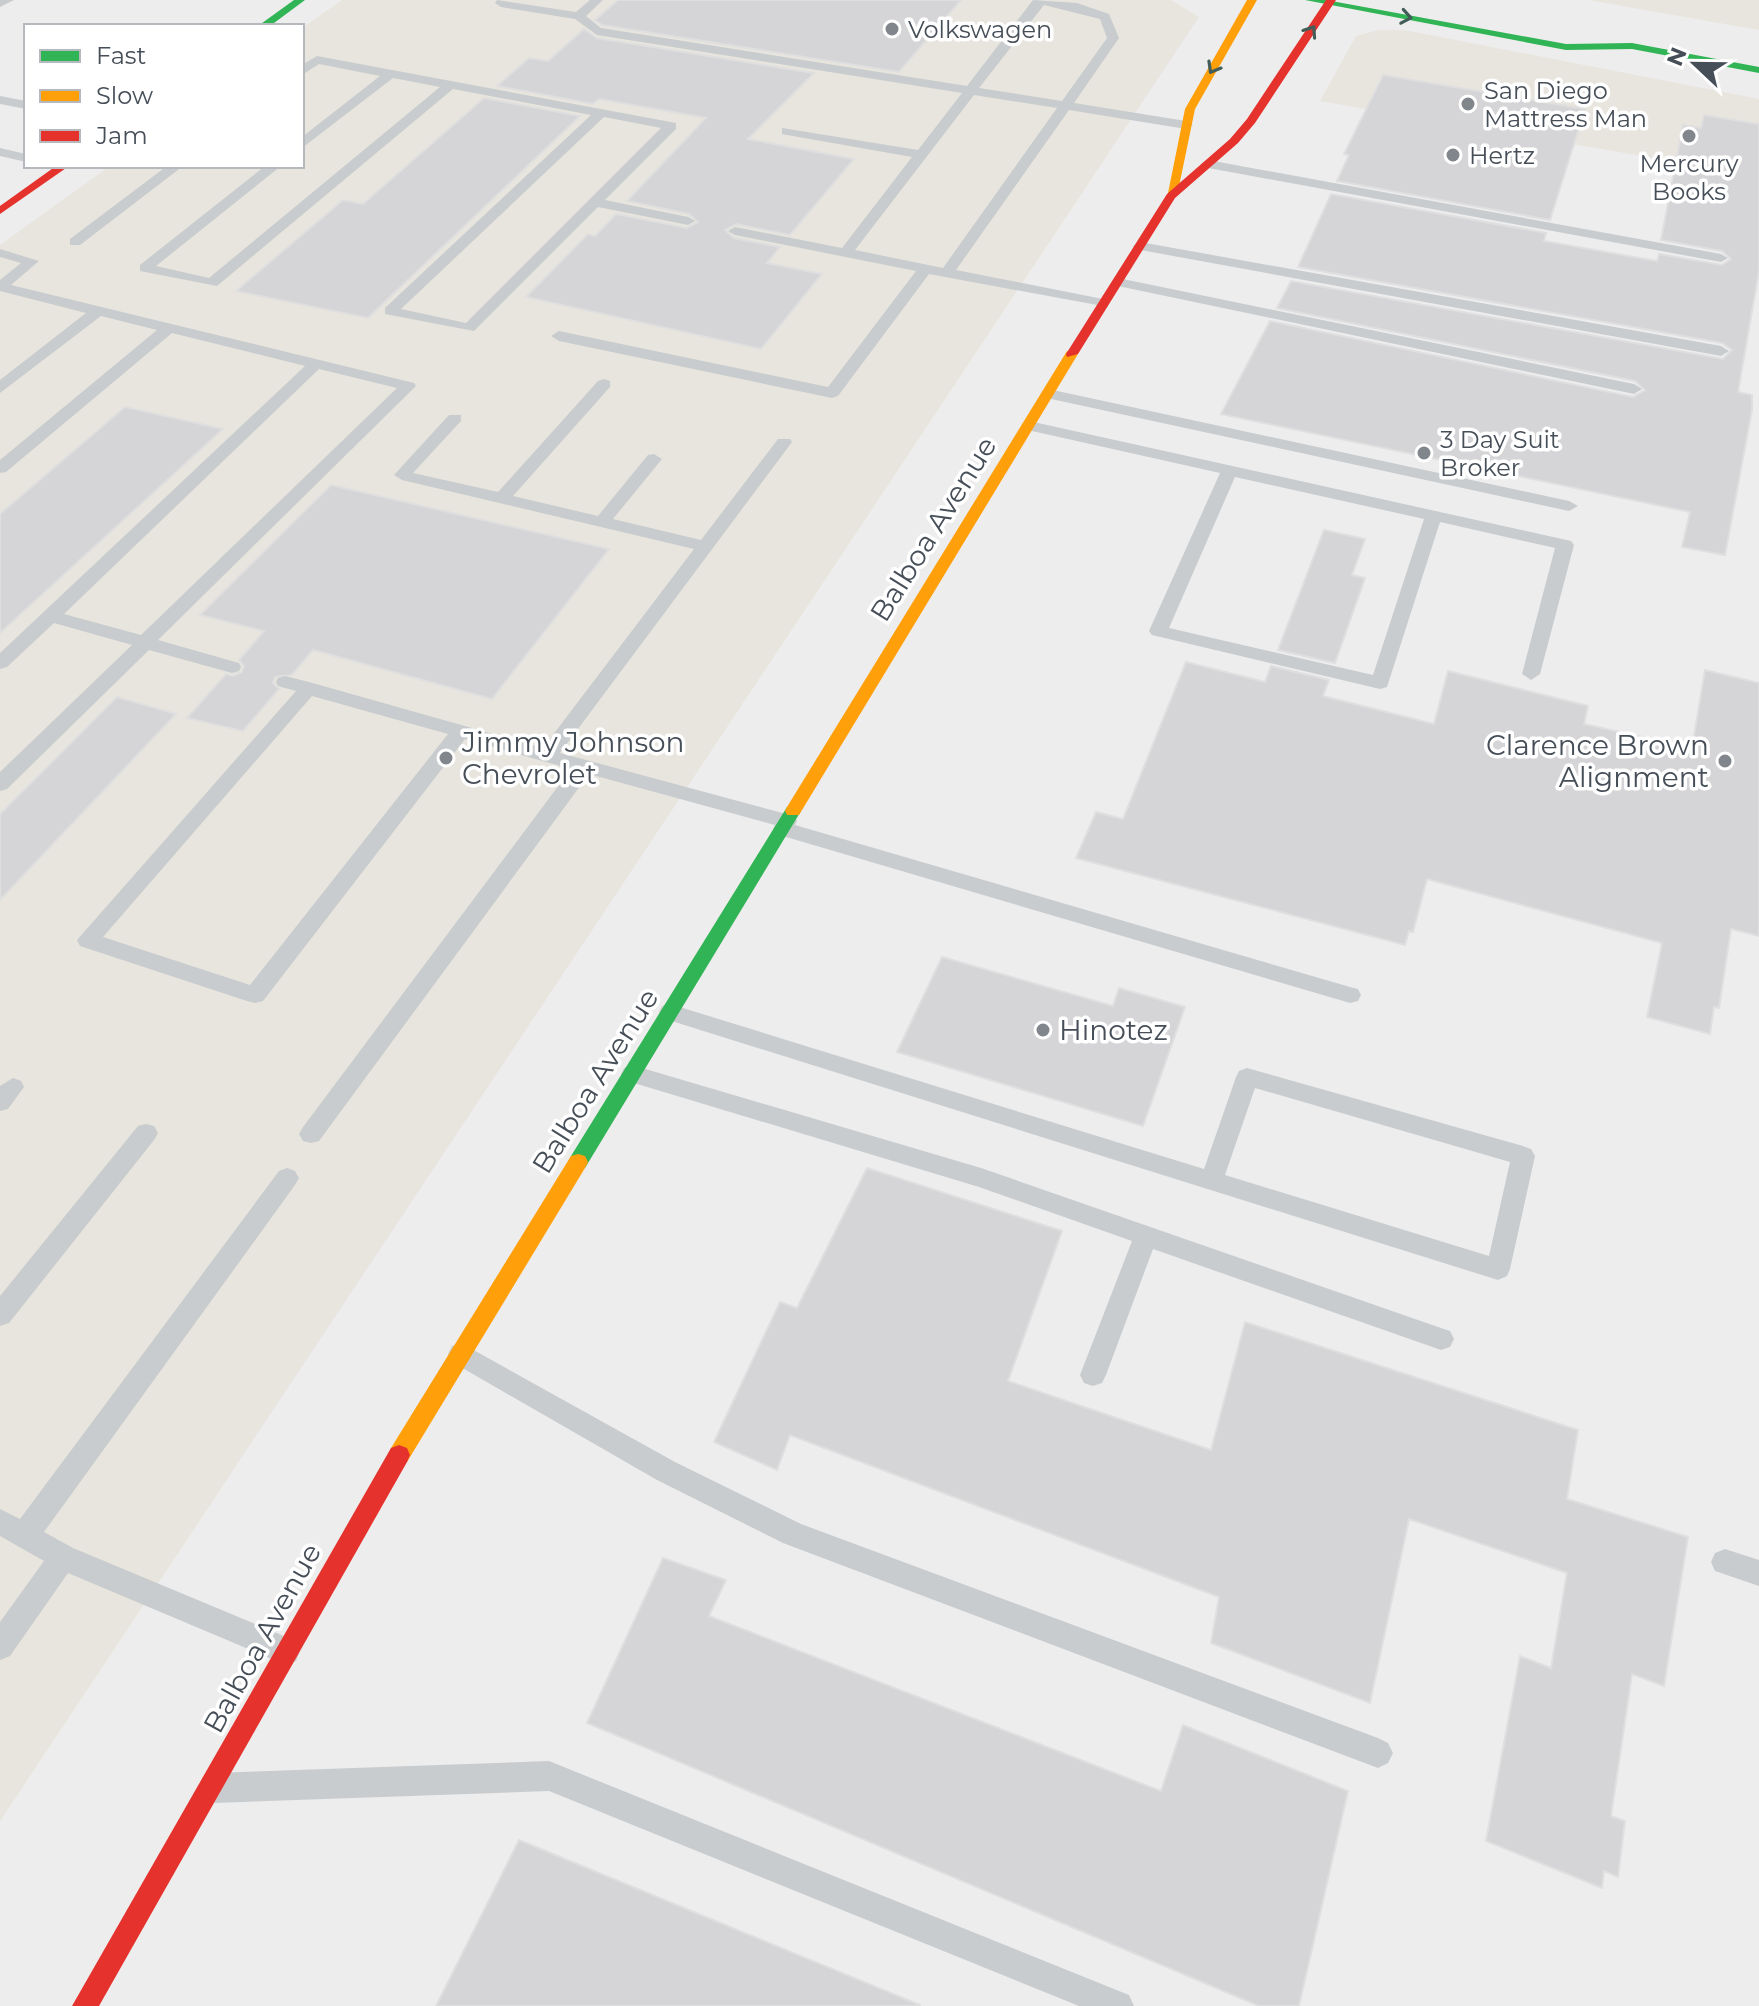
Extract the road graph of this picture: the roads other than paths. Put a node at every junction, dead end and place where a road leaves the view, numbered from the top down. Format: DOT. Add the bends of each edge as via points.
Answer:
graph roads {
  1 [pos="8,0"];
  2 [pos="300,0"];
  3 [pos="484,0"];
  4 [pos="597,0"];
  5 [pos="1040,0"];
  6 [pos="1252,0"];
  7 [pos="1324,1"];
  8 [pos="503,2"];
  9 [pos="0,3"];
  10 [pos="579,16"];
  11 [pos="266,24"];
  12 [pos="1591,28"];
  13 [pos="1632,46"];
  14 [pos="304,70"];
  15 [pos="1759,70"];
  16 [pos="390,74"];
  17 [pos="450,85"];
  18 [pos="971,92"];
  19 [pos="0,100"];
  20 [pos="24,105"];
  21 [pos="1064,107"];
  22 [pos="601,113"];
  23 [pos="1186,125"];
  24 [pos="787,131"];
  25 [pos="304,142"];
  26 [pos="0,152"];
  27 [pos="922,155"];
  28 [pos="24,158"];
  29 [pos="1208,164"];
  30 [pos="60,168"];
  31 [pos="173,168"];
  32 [pos="271,168"];
  33 [pos="1171,196"];
  34 [pos="595,202"];
  35 [pos="0,211"];
  36 [pos="688,221"];
  37 [pos="735,231"];
  38 [pos="75,242"];
  39 [pos="1140,246"];
  40 [pos="0,253"];
  41 [pos="845,253"];
  42 [pos="1721,258"];
  43 [pos="925,269"];
  44 [pos="947,273"];
  45 [pos="1118,282"];
  46 [pos="1103,304"];
  47 [pos="98,311"];
  48 [pos="169,328"];
  49 [pos="559,336"];
  50 [pos="1721,351"];
  51 [pos="316,364"];
  52 [pos="604,384"];
  53 [pos="0,388"];
  54 [pos="1634,389"];
  55 [pos="1048,394"];
  56 [pos="455,418"];
  57 [pos="1029,426"];
  58 [pos="784,442"];
  59 [pos="654,459"];
  60 [pos="0,468"];
  61 [pos="1229,471"];
  62 [pos="502,498"];
  63 [pos="1569,506"];
  64 [pos="1433,516"];
  65 [pos="602,522"];
  66 [pos="705,546"];
  67 [pos="51,616"];
  68 [pos="145,642"];
  69 [pos="0,663"];
  70 [pos="232,667"];
  71 [pos="1531,674"];
  72 [pos="285,682"];
  73 [pos="309,688"];
  74 [pos="461,731"];
  75 [pos="547,756"];
  76 [pos="584,766"];
  77 [pos="0,784"];
  78 [pos="785,825"];
  79 [pos="1350,995"];
  80 [pos="670,1012"];
  81 [pos="632,1074"];
  82 [pos="146,1133"];
  83 [pos="311,1134"];
  84 [pos="287,1178"];
  85 [pos="1212,1179"];
  86 [pos="1146,1236"];
  87 [pos="0,1315"];
  88 [pos="1441,1339"];
  89 [pos="461,1354"];
  90 [pos="1093,1375"];
  91 [pos="0,1522"];
  92 [pos="25,1535"];
  93 [pos="63,1557"];
  94 [pos="1725,1562"];
  95 [pos="1759,1573"];
  96 [pos="0,1646"];
  97 [pos="286,1651"];
  98 [pos="1378,1753"];
  99 [pos="209,1788"];
  100 [pos="85,2006"];
  101 [pos="1118,2006"];
  1 -- 9 [label="lane"];
  2 -- 11 [label="main road"];
  3 -- 8 [label="lane"];
  4 -- 10 [label="lane"];
  5 -- 18 [label="lane"];
  5 -- 21 [label="lane" via="1105,17 1113,38"];
  6 -- 23 [label="main road, Balboa Avenue, one-way"];
  7 -- 13 [label="main road, one-way" via="1566,47"];
  29 -- 7 [label="main road, Balboa Avenue, one-way" via="1267,99"];
  8 -- 10 [label="lane"];
  10 -- 18 [label="lane" via="597,31"];
  12 -- 13 [label="main road"];
  13 -- 15 [label="main road"];
  14 -- 16 [label="lane" via="317,60"];
  16 -- 17 [label="lane"];
  16 -- 25 [label="lane"];
  17 -- 22 [label="lane"];
  17 -- 32 [label="lane" via="212,283 145,268"];
  18 -- 21 [label="lane"];
  18 -- 27 [label="lane"];
  19 -- 20 [label="lane"];
  21 -- 23 [label="lane"];
  21 -- 44 [label="lane"];
  22 -- 34 [label="lane" via="671,126"];
  22 -- 34 [label="lane" via="390,311 469,328"];
  23 -- 33 [label="main road, Balboa Avenue"];
  24 -- 27 [label="lane"];
  26 -- 28 [label="lane"];
  27 -- 41 [label="lane"];
  29 -- 33 [label="main road, Balboa Avenue"];
  29 -- 42 [label="lane"];
  30 -- 35 [label="main road"];
  31 -- 38 [label="lane"];
  33 -- 39 [label="main road, Balboa Avenue"];
  34 -- 36 [label="lane"];
  37 -- 41 [label="lane"];
  39 -- 45 [label="main road, Balboa Avenue"];
  39 -- 50 [label="lane"];
  40 -- 47 [label="lane" via="32,261 0,287"];
  41 -- 43 [label="lane"];
  43 -- 44 [label="lane"];
  43 -- 49 [label="lane" via="832,393"];
  44 -- 46 [label="lane"];
  45 -- 46 [label="main road, Balboa Avenue"];
  45 -- 54 [label="lane"];
  46 -- 55 [label="main road, Balboa Avenue"];
  47 -- 48 [label="lane"];
  47 -- 53 [label="lane"];
  48 -- 51 [label="lane"];
  48 -- 60 [label="lane"];
  51 -- 67 [label="lane"];
  51 -- 68 [label="lane" via="408,386"];
  52 -- 62 [label="lane"];
  55 -- 57 [label="main road, Balboa Avenue"];
  55 -- 63 [label="lane"];
  56 -- 62 [label="lane" via="402,475"];
  57 -- 61 [label="lane"];
  57 -- 78 [label="main road, Balboa Avenue"];
  58 -- 66 [label="lane"];
  59 -- 65 [label="lane"];
  61 -- 64 [label="lane"];
  61 -- 64 [label="lane" via="1158,631 1380,683"];
  62 -- 65 [label="lane"];
  64 -- 71 [label="lane" via="1565,545"];
  65 -- 66 [label="lane"];
  66 -- 75 [label="lane"];
  67 -- 68 [label="lane"];
  67 -- 69 [label="lane"];
  68 -- 70 [label="lane"];
  68 -- 77 [label="lane"];
  72 -- 73 [label="lane"];
  73 -- 74 [label="lane"];
  73 -- 74 [label="lane" via="88,940 255,995"];
  74 -- 75 [label="lane"];
  75 -- 76 [label="lane"];
  76 -- 78 [label="lane"];
  76 -- 83 [label="lane"];
  78 -- 79 [label="lane"];
  78 -- 80 [label="main road, Balboa Avenue"];
  80 -- 81 [label="main road, Balboa Avenue"];
  80 -- 85 [label="lane"];
  81 -- 86 [label="lane" via="981,1178"];
  81 -- 89 [label="main road, Balboa Avenue"];
  82 -- 87 [label="lane"];
  84 -- 92 [label="lane"];
  85 -- 85 [label="lane" via="1498,1269 1523,1156 1247,1077"];
  86 -- 88 [label="lane"];
  86 -- 90 [label="lane"];
  89 -- 97 [label="main road, Balboa Avenue"];
  89 -- 98 [label="lane" via="666,1471 793,1534"];
  91 -- 92 [label="lane"];
  92 -- 93 [label="lane"];
  93 -- 96 [label="lane"];
  93 -- 97 [label="lane"];
  94 -- 95 [label="lane"];
  97 -- 99 [label="main road, Balboa Avenue"];
  99 -- 100 [label="main road, Balboa Avenue"];
  99 -- 101 [label="lane" via="549,1776"];
}
